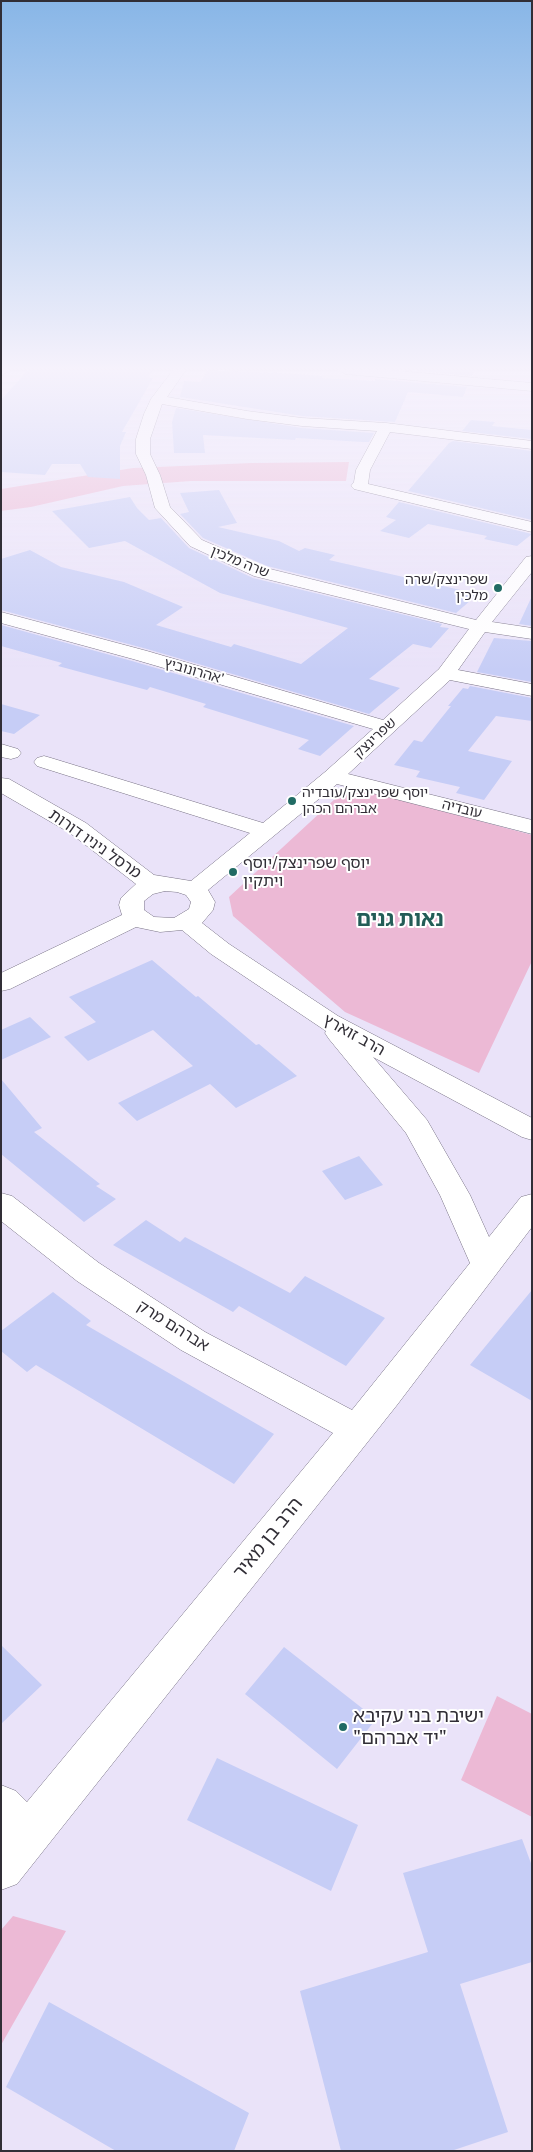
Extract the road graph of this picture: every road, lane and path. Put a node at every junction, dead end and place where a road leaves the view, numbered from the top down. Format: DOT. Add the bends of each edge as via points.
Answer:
graph roads {
  1 [pos="151,470"];
  2 [pos="363,470"];
  3 [pos="532,527"];
  4 [pos="532,561"];
  5 [pos="1,617"];
  6 [pos="480,626"];
  7 [pos="532,634"];
  8 [pos="446,673"];
  9 [pos="532,690"];
  10 [pos="386,727"];
  11 [pos="44,762"];
  12 [pos="333,777"];
  13 [pos="1,784"];
  14 [pos="1,799"];
  15 [pos="532,827"];
  16 [pos="265,831"];
  17 [pos="165,884"];
  18 [pos="194,890"];
  19 [pos="135,908"];
  20 [pos="186,922"];
  21 [pos="1,983"];
  22 [pos="329,1022"];
  23 [pos="532,1130"];
  24 [pos="1,1204"];
  25 [pos="532,1205"];
  26 [pos="486,1264"];
  27 [pos="356,1429"];
  28 [pos="15,1820"];
  29 [pos="1,1868"];
  1 -- 6 [label="street, שרה מלכין" via="163,508 196,543 260,572"];
  2 -- 3 [label="street" via="360,486"];
  4 -- 6 [label="street, שפרינצק"];
  5 -- 10 [label="street, אהרונוביץ'"];
  6 -- 7 [label="street, שרה מלכין"];
  6 -- 8 [label="street, שפרינצק"];
  8 -- 9 [label="street"];
  8 -- 10 [label="street, שפרינצק"];
  10 -- 12 [label="street, שפרינצק"];
  11 -- 16 [label="street"];
  12 -- 15 [label="street, עובדיה"];
  12 -- 16 [label="street, שפרינצק"];
  13 -- 17 [label="street, מרסל ניניו דורות" via="78,828 146,880"];
  14 -- 19 [label="street, מרסל ניניו דורות" via="76,844 125,885"];
  16 -- 18 [label="street, שפרינצק"];
  17 -- 18 [label="street"];
  17 -- 19 [label="street" via="145,888"];
  18 -- 20 [label="street" via="203,902 201,910"];
  19 -- 20 [label="street" via="146,923 174,925"];
  19 -- 21 [label="street"];
  20 -- 22 [label="street, הרב זוארץ" via="220,949"];
  22 -- 23 [label="street, הרב זוארץ"];
  22 -- 26 [label="street" via="417,1127 455,1195"];
  24 -- 27 [label="street, אברהם מרק" via="88,1272 193,1341"];
  25 -- 26 [label="street, הרב בן מאיר"];
  26 -- 27 [label="street, הרב בן מאיר"];
  27 -- 28 [label="street, הרב בן מאיר"];
  28 -- 29 [label="street, הרב בן מאיר"];
}
